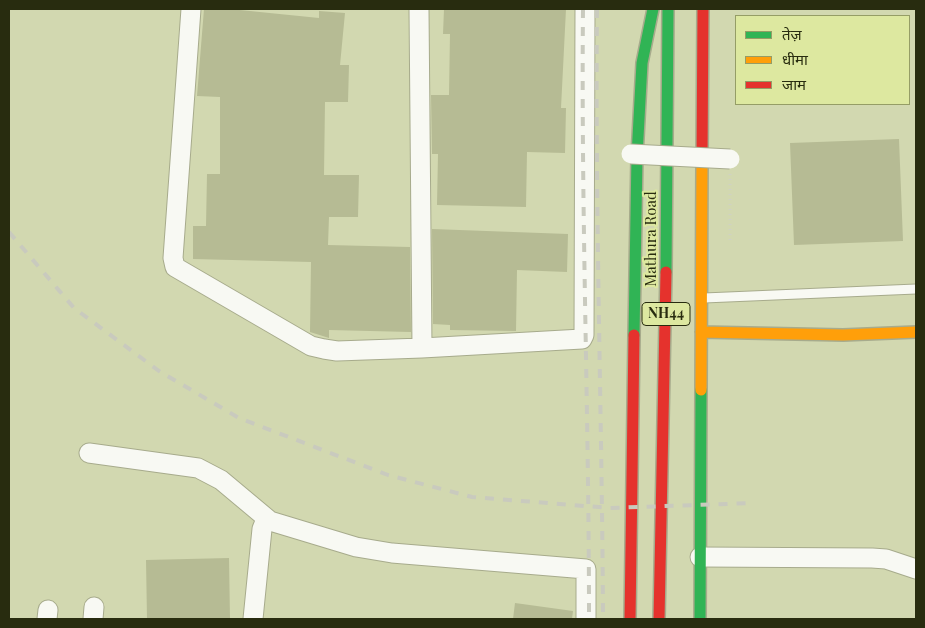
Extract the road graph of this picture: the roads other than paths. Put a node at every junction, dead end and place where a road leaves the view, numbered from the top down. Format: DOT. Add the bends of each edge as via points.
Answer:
graph roads {
  1 [pos="191,9"];
  2 [pos="418,9"];
  3 [pos="585,9"];
  4 [pos="653,9"];
  5 [pos="668,9"];
  6 [pos="703,9"];
  7 [pos="631,154"];
  8 [pos="730,159"];
  9 [pos="916,289"];
  10 [pos="701,298"];
  11 [pos="702,332"];
  12 [pos="916,332"];
  13 [pos="422,348"];
  14 [pos="89,453"];
  15 [pos="270,521"];
  16 [pos="700,557"];
  17 [pos="916,569"];
  18 [pos="253,619"];
  19 [pos="586,619"];
  20 [pos="630,619"];
  21 [pos="659,619"];
  22 [pos="700,619"];
  1 -- 13 [label="street" via="173,258 176,267 311,346 337,350"];
  2 -- 13 [label="street"];
  3 -- 13 [label="street" via="584,335 577,341"];
  4 -- 20 [label="main road" via="642,63 637,156"];
  5 -- 21 [label="main road, Mathura Road / NH44" via="666,329"];
  6 -- 10 [label="main road, NH44"];
  7 -- 8 [label="street, bridge"];
  9 -- 10 [label="lane"];
  10 -- 11 [label="main road, NH44"];
  11 -- 12 [label="main road" via="843,335"];
  11 -- 16 [label="main road, NH44"];
  14 -- 15 [label="street" via="198,468 221,480"];
  15 -- 18 [label="street" via="262,529"];
  15 -- 19 [label="street" via="348,545 392,553 586,569"];
  16 -- 17 [label="street" via="886,559"];
  16 -- 22 [label="main road, NH44"];
}
